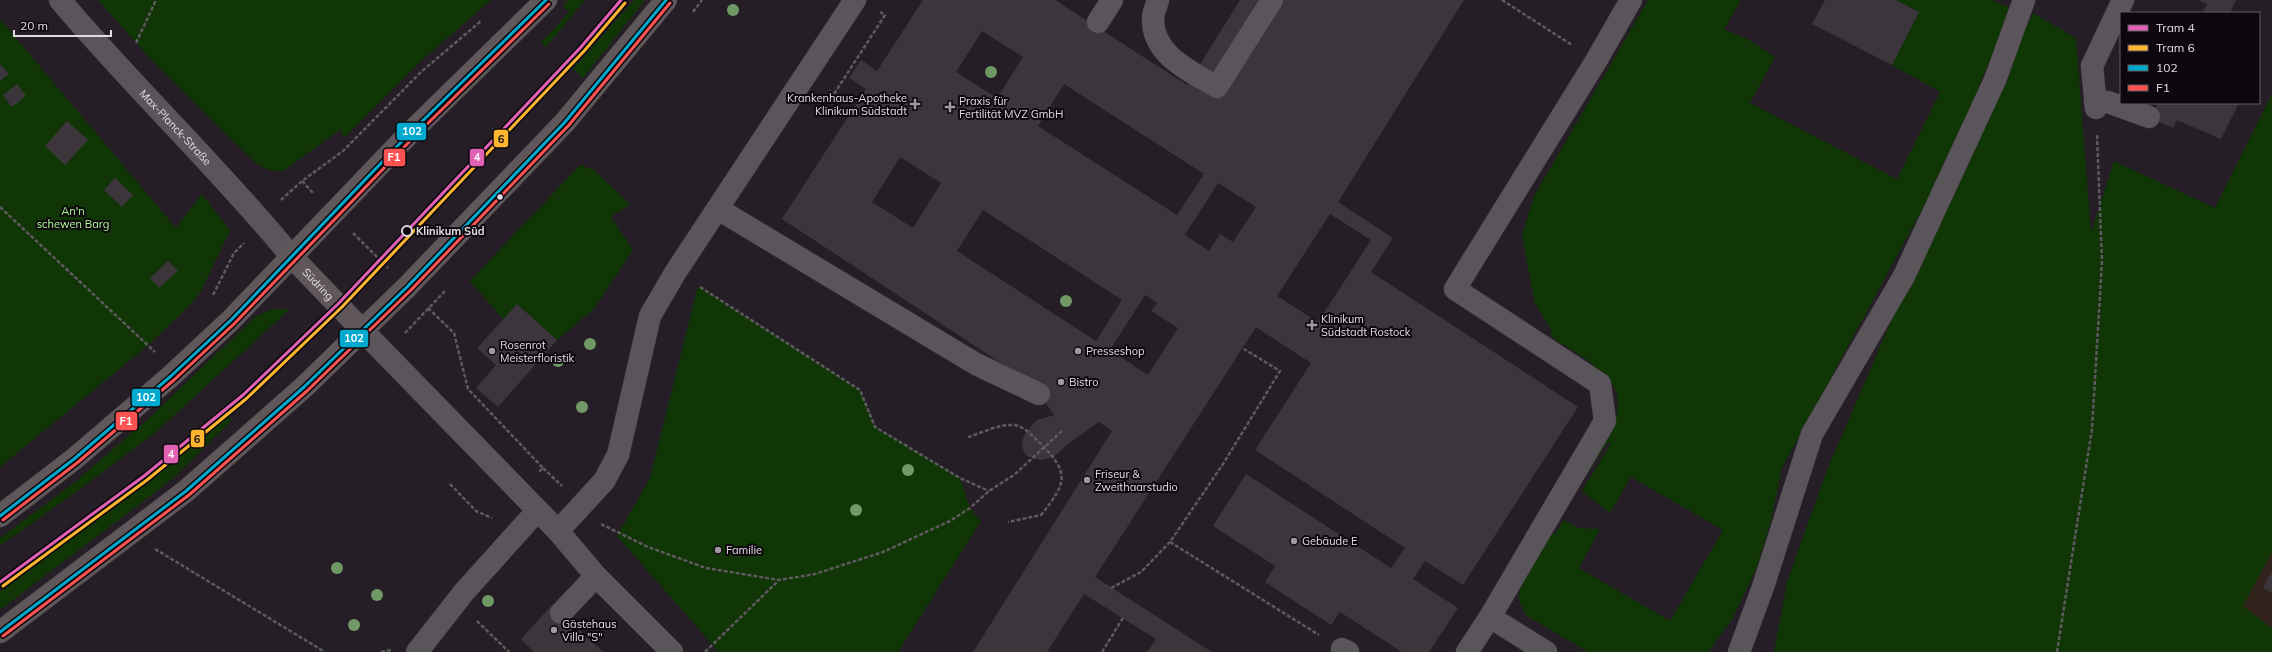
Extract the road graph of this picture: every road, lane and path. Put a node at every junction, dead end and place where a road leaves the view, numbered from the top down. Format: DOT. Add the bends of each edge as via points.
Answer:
graph roads {
  1 [pos="60,0"];
  2 [pos="156,0"];
  3 [pos="546,0"];
  4 [pos="666,0"];
  5 [pos="855,0"];
  6 [pos="1112,0"];
  7 [pos="1158,0"];
  8 [pos="1272,0"];
  9 [pos="1502,0"];
  10 [pos="1631,0"];
  11 [pos="2024,0"];
  12 [pos="2123,0"];
  13 [pos="487,16"];
  14 [pos="1098,22"];
  15 [pos="1596,61"];
  16 [pos="122,70"];
  17 [pos="854,70"];
  18 [pos="834,94"];
  19 [pos="2096,105"];
  20 [pos="2149,117"];
  21 [pos="302,181"];
  22 [pos="287,193"];
  23 [pos="0,207"];
  24 [pos="718,209"];
  25 [pos="332,213"];
  26 [pos="291,256"];
  27 [pos="675,273"];
  28 [pos="407,287"];
  29 [pos="362,330"];
  30 [pos="1244,349"];
  31 [pos="157,354"];
  32 [pos="1039,394"];
  33 [pos="1062,431"];
  34 [pos="968,437"];
  35 [pos="1044,448"];
  36 [pos="543,468"];
  37 [pos="450,484"];
  38 [pos="989,491"];
  39 [pos="518,492"];
  40 [pos="581,504"];
  41 [pos="537,511"];
  42 [pos="0,516"];
  43 [pos="1008,522"];
  44 [pos="558,531"];
  45 [pos="1170,542"];
  46 [pos="155,549"];
  47 [pos="596,576"];
  48 [pos="779,580"];
  49 [pos="1111,588"];
  50 [pos="456,601"];
  51 [pos="561,613"];
  52 [pos="1490,617"];
  53 [pos="1123,618"];
  54 [pos="0,632"];
  55 [pos="1345,650"];
  56 [pos="325,652"];
  57 [pos="417,652"];
  58 [pos="509,652"];
  59 [pos="672,652"];
  60 [pos="705,652"];
  61 [pos="1102,652"];
  62 [pos="1467,652"];
  63 [pos="1546,652"];
  64 [pos="1740,652"];
  65 [pos="2057,652"];
  1 -- 16 [label="street, Max-Planck-Straße"];
  2 -- 16 [label="path"];
  3 -- 25 [label="main road"];
  4 -- 28 [label="main road" via="565,122"];
  5 -- 24 [label="street"];
  6 -- 14 [label="street"];
  7 -- 8 [label="street" via="1153,17 1157,38 1166,54 1182,67 1217,87"];
  9 -- 15 [label="path"];
  10 -- 15 [label="street"];
  11 -- 64 [label="street" via="1995,80 1904,276 1812,434"];
  12 -- 19 [label="street" via="2092,66"];
  13 -- 21 [label="path" via="421,72 343,151"];
  15 -- 52 [label="street" via="1455,289 1600,384 1605,421"];
  16 -- 26 [label="street, Max-Planck-Straße" via="263,221"];
  17 -- 18 [label="path" via="850,69"];
  19 -- 20 [label="street" via="2108,102"];
  19 -- 65 [label="path" via="2102,261 2092,429"];
  21 -- 22 [label="path"];
  21 -- 25 [label="path"];
  23 -- 31 [label="path"];
  24 -- 27 [label="street"];
  24 -- 32 [label="street" via="976,364"];
  25 -- 26 [label="main road"];
  25 -- 28 [label="path"];
  26 -- 29 [label="main road, Südring"];
  26 -- 42 [label="main road" via="231,320 171,376 74,459"];
  27 -- 38 [label="path" via="860,390 876,427 960,478"];
  27 -- 40 [label="street" via="650,316 618,455 604,481"];
  28 -- 29 [label="main road"];
  28 -- 36 [label="path" via="454,333 468,389"];
  29 -- 39 [label="street"];
  29 -- 54 [label="main road" via="304,387 186,491"];
  30 -- 45 [label="path" via="1280,371 1223,464"];
  33 -- 35 [label="path"];
  34 -- 35 [label="path" via="1013,425 1024,429"];
  35 -- 38 [label="path" via="1014,475"];
  35 -- 43 [label="path" via="1057,460 1061,472 1060,492 1041,515"];
  36 -- 39 [label="path"];
  36 -- 40 [label="path"];
  37 -- 39 [label="path" via="476,511 492,518"];
  38 -- 48 [label="path" via="950,521 883,552 815,574"];
  39 -- 41 [label="street"];
  40 -- 44 [label="street"];
  40 -- 48 [label="path" via="602,525 648,547 706,568"];
  41 -- 44 [label="street"];
  41 -- 50 [label="street"];
  44 -- 47 [label="street"];
  45 -- 49 [label="path" via="1141,572"];
  45 -- 55 [label="path"];
  46 -- 56 [label="path"];
  47 -- 51 [label="street"];
  47 -- 59 [label="street"];
  48 -- 60 [label="path"];
  50 -- 57 [label="street"];
  50 -- 58 [label="path"];
  52 -- 62 [label="street"];
  52 -- 63 [label="street"];
  53 -- 61 [label="path"];
}
